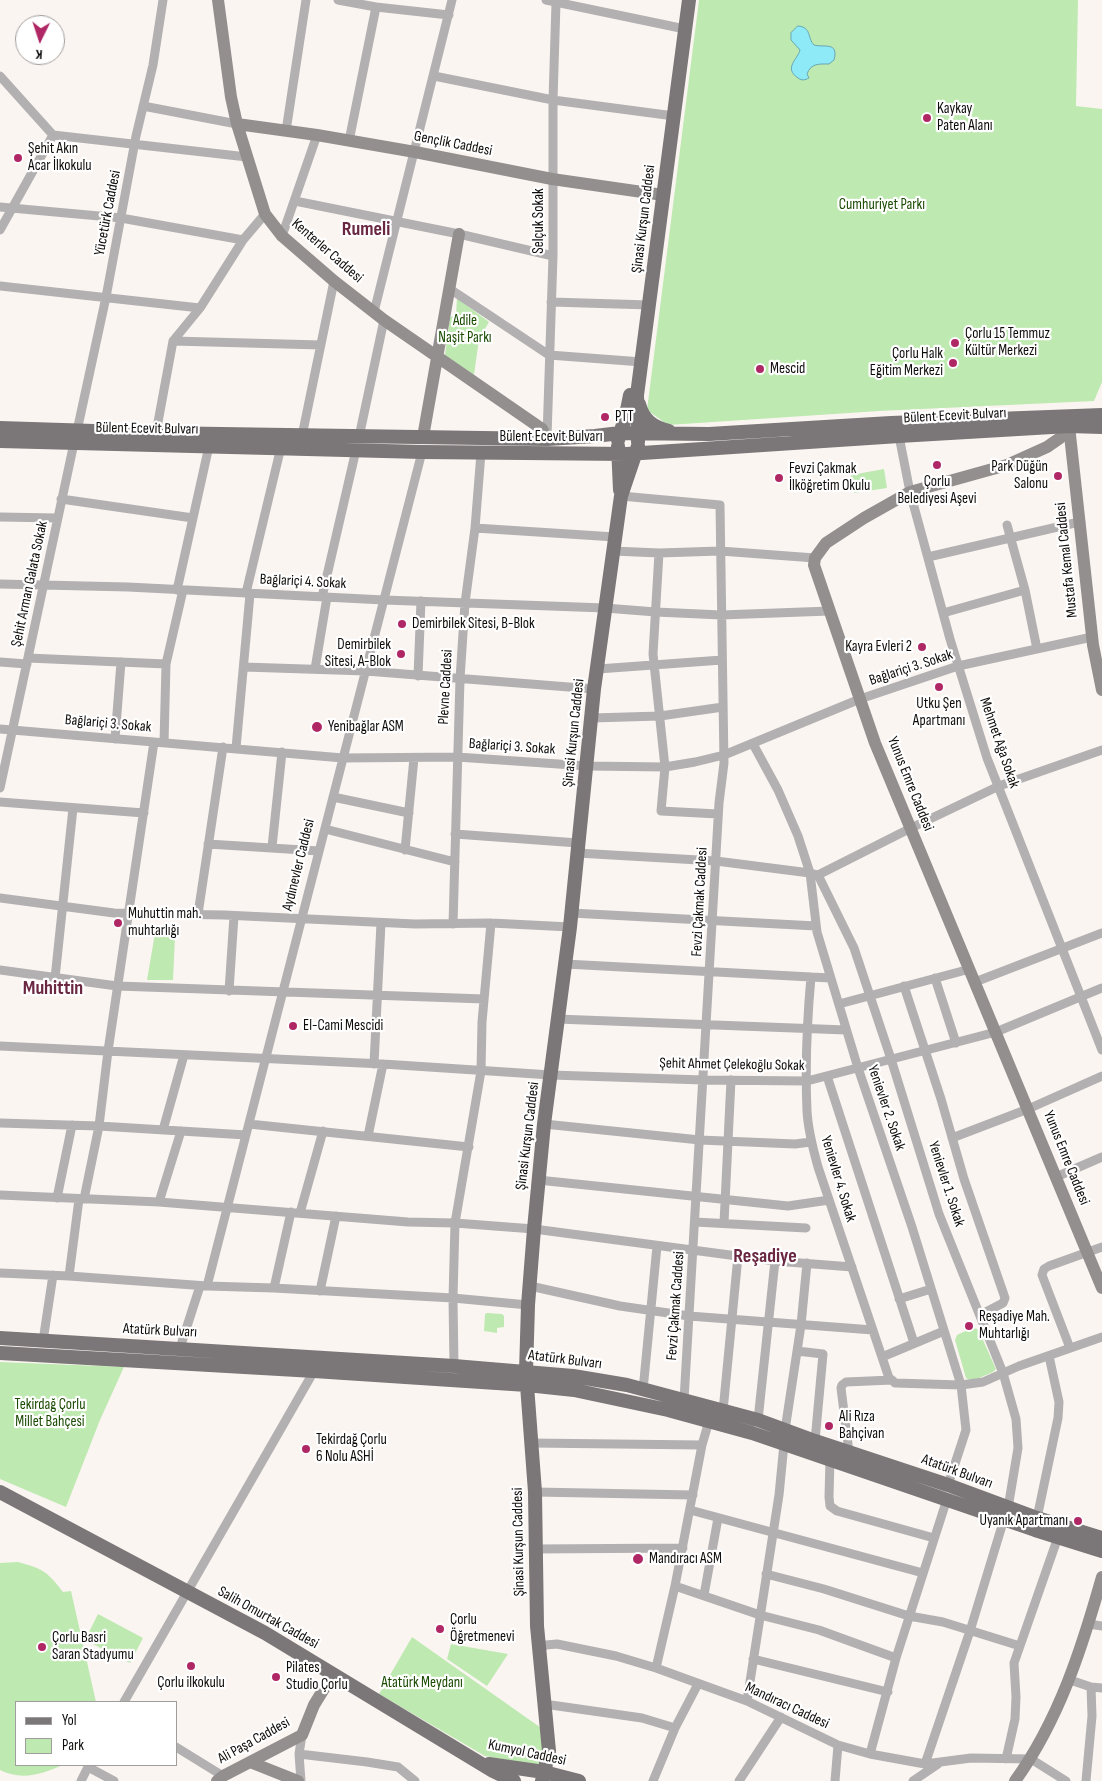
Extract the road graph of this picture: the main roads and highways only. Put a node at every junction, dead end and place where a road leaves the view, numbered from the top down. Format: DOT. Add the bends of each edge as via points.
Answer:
graph roads {
  1 [pos="682,0"];
  2 [pos="688,0"];
  3 [pos="681,29"];
  4 [pos="634,394"];
  5 [pos="1102,417"];
  6 [pos="1073,423"];
  7 [pos="1102,427"];
  8 [pos="0,428"];
  9 [pos="687,434"];
  10 [pos="595,436"];
  11 [pos="76,437"];
  12 [pos="0,441"];
  13 [pos="357,443"];
  14 [pos="628,444"];
  15 [pos="664,451"];
  16 [pos="583,452"];
  17 [pos="622,487"];
  18 [pos="0,1338"];
  19 [pos="0,1353"];
  20 [pos="526,1378"];
  21 [pos="784,1437"];
  22 [pos="0,1492"];
  23 [pos="947,1492"];
  24 [pos="1006,1513"];
  25 [pos="1102,1538"];
  26 [pos="1102,1551"];
  27 [pos="469,1756"];
  28 [pos="547,1777"];
  29 [pos="514,1781"];
  30 [pos="579,1781"];
  1 -- 3 [label="main road, Şinasi Kurşun Caddesi"];
  2 -- 3 [label="main road, Şinasi Kurşun Caddesi"];
  3 -- 4 [label="main road, Şinasi Kurşun Caddesi"];
  4 -- 9 [label="main road" via="648,421 664,430"];
  4 -- 10 [label="main road" via="618,423 609,432"];
  4 -- 14 [label="main road, Şinasi Kurşun Caddesi"];
  5 -- 6 [label="main road"];
  6 -- 7 [label="main road, Bülent Ecevit Bulvarı"];
  6 -- 9 [label="main road, Bülent Ecevit Bulvarı" via="891,423"];
  6 -- 15 [label="main road, Bülent Ecevit Bulvarı"];
  8 -- 11 [label="main road, Bülent Ecevit Bulvarı"];
  9 -- 14 [label="main road, Bülent Ecevit Bulvarı"];
  10 -- 13 [label="main road, Bülent Ecevit Bulvarı" via="423,437"];
  10 -- 14 [label="main road, Bülent Ecevit Bulvarı"];
  11 -- 12 [label="main road, Bülent Ecevit Bulvarı"];
  11 -- 13 [label="main road, Bülent Ecevit Bulvarı" via="281,448"];
  11 -- 13 [label="main road, Bülent Ecevit Bulvarı" via="156,433 302,436"];
  13 -- 16 [label="main road, Bülent Ecevit Bulvarı" via="422,452"];
  14 -- 15 [label="main road, Bülent Ecevit Bulvarı"];
  14 -- 16 [label="main road, Bülent Ecevit Bulvarı"];
  14 -- 17 [label="main road, Şinasi Kurşun Caddesi"];
  15 -- 17 [label="main road" via="643,460"];
  16 -- 17 [label="main road" via="605,462 616,473"];
  17 -- 20 [label="main road, Şinasi Kurşun Caddesi" via="594,689 565,964 544,1124 528,1305"];
  18 -- 20 [label="main road, Atatürk Bulvarı" via="454,1366"];
  19 -- 20 [label="main road, Atatürk Bulvarı" via="314,1371"];
  20 -- 21 [label="main road, Atatürk Bulvarı"];
  20 -- 21 [label="main road, Atatürk Bulvarı" via="573,1376 643,1390 758,1420"];
  20 -- 28 [label="main road, Şinasi Kurşun Caddesi" via="535,1492 538,1650 549,1751"];
  21 -- 23 [label="main road, Atatürk Bulvarı" via="830,1459"];
  21 -- 23 [label="main road, Atatürk Bulvarı" via="814,1441 849,1452"];
  22 -- 27 [label="main road, Salih Omurtak Caddesi" via="265,1633"];
  23 -- 24 [label="main road, Atatürk Bulvarı"];
  24 -- 25 [label="main road, Atatürk Bulvarı" via="1037,1518"];
  24 -- 26 [label="main road, Atatürk Bulvarı" via="1058,1537"];
  27 -- 28 [label="main road, Kumyol Caddesi" via="489,1764"];
  27 -- 29 [label="main road, Salih Omurtak Caddesi"];
  28 -- 30 [label="main road, Kumyol Caddesi"];
}
